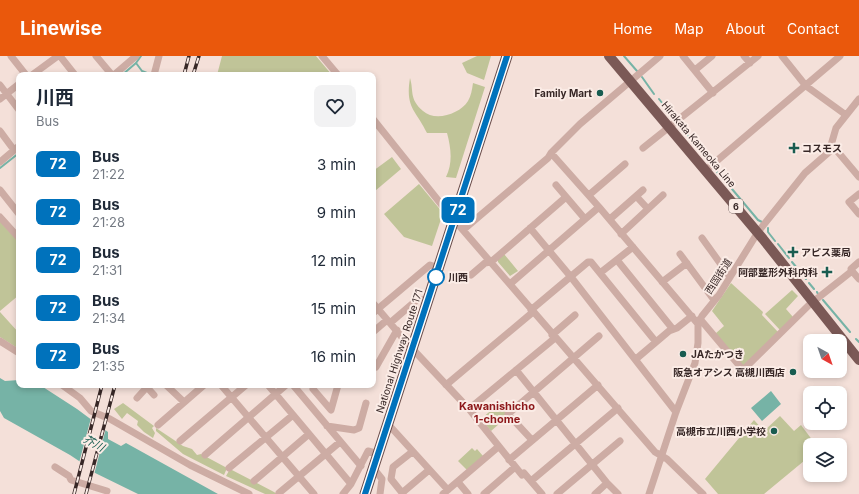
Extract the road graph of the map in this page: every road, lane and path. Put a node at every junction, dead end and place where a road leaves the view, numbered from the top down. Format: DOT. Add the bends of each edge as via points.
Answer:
graph roads {
  1 [pos="12,56"];
  2 [pos="59,56"];
  3 [pos="96,56"];
  4 [pos="136,56"];
  5 [pos="158,56"];
  6 [pos="322,56"];
  7 [pos="507,56"];
  8 [pos="609,56"];
  9 [pos="660,56"];
  10 [pos="683,56"];
  11 [pos="712,56"];
  12 [pos="744,56"];
  13 [pos="758,56"];
  14 [pos="782,56"];
  15 [pos="835,57"];
  16 [pos="750,63"];
  17 [pos="695,70"];
  18 [pos="24,72"];
  19 [pos="36,72"];
  20 [pos="72,72"];
  21 [pos="110,72"];
  22 [pos="117,72"];
  23 [pos="155,72"];
  24 [pos="335,72"];
  25 [pos="631,81"];
  26 [pos="0,85"];
  27 [pos="16,86"];
  28 [pos="806,86"];
  29 [pos="713,93"];
  30 [pos="7,94"];
  31 [pos="0,98"];
  32 [pos="859,99"];
  33 [pos="16,106"];
  34 [pos="846,115"];
  35 [pos="376,123"];
  36 [pos="669,127"];
  37 [pos="0,131"];
  38 [pos="832,145"];
  39 [pos="16,147"];
  40 [pos="643,148"];
  41 [pos="16,149"];
  42 [pos="551,153"];
  43 [pos="0,162"];
  44 [pos="625,164"];
  45 [pos="706,170"];
  46 [pos="859,177"];
  47 [pos="556,185"];
  48 [pos="0,190"];
  49 [pos="643,190"];
  50 [pos="859,194"];
  51 [pos="589,195"];
  52 [pos="663,195"];
  53 [pos="636,196"];
  54 [pos="566,197"];
  55 [pos="599,207"];
  56 [pos="648,209"];
  57 [pos="16,210"];
  58 [pos="859,214"];
  59 [pos="0,217"];
  60 [pos="585,219"];
  61 [pos="455,220"];
  62 [pos="610,220"];
  63 [pos="530,228"];
  64 [pos="16,229"];
  65 [pos="463,230"];
  66 [pos="13,232"];
  67 [pos="758,232"];
  68 [pos="621,234"];
  69 [pos="16,235"];
  70 [pos="702,238"];
  71 [pos="633,247"];
  72 [pos="549,250"];
  73 [pos="680,254"];
  74 [pos="617,260"];
  75 [pos="491,262"];
  76 [pos="859,262"];
  77 [pos="687,263"];
  78 [pos="439,268"];
  79 [pos="852,271"];
  80 [pos="600,273"];
  81 [pos="471,275"];
  82 [pos="571,277"];
  83 [pos="730,277"];
  84 [pos="859,279"];
  85 [pos="662,282"];
  86 [pos="510,284"];
  87 [pos="714,300"];
  88 [pos="428,301"];
  89 [pos="813,302"];
  90 [pos="376,311"];
  91 [pos="532,311"];
  92 [pos="575,315"];
  93 [pos="692,316"];
  94 [pos="389,321"];
  95 [pos="699,322"];
  96 [pos="672,328"];
  97 [pos="376,330"];
  98 [pos="396,330"];
  99 [pos="553,336"];
  100 [pos="599,336"];
  101 [pos="0,341"];
  102 [pos="656,342"];
  103 [pos="413,349"];
  104 [pos="16,351"];
  105 [pos="573,358"];
  106 [pos="636,359"];
  107 [pos="859,360"];
  108 [pos="376,367"];
  109 [pos="516,370"];
  110 [pos="446,385"];
  111 [pos="598,385"];
  112 [pos="66,388"];
  113 [pos="144,388"];
  114 [pos="148,388"];
  115 [pos="169,388"];
  116 [pos="200,388"];
  117 [pos="224,388"];
  118 [pos="242,388"];
  119 [pos="271,388"];
  120 [pos="283,388"];
  121 [pos="296,388"];
  122 [pos="337,388"];
  123 [pos="313,389"];
  124 [pos="533,392"];
  125 [pos="276,394"];
  126 [pos="154,395"];
  127 [pos="231,397"];
  128 [pos="137,398"];
  129 [pos="184,402"];
  130 [pos="366,403"];
  131 [pos="618,408"];
  132 [pos="469,409"];
  133 [pos="676,412"];
  134 [pos="293,415"];
  135 [pos="248,417"];
  136 [pos="557,420"];
  137 [pos="388,424"];
  138 [pos="158,425"];
  139 [pos="328,426"];
  140 [pos="344,429"];
  141 [pos="309,434"];
  142 [pos="265,438"];
  143 [pos="532,440"];
  144 [pos="339,441"];
  145 [pos="620,441"];
  146 [pos="180,442"];
  147 [pos="576,443"];
  148 [pos="498,446"];
  149 [pos="412,452"];
  150 [pos="326,454"];
  151 [pos="378,454"];
  152 [pos="205,455"];
  153 [pos="663,456"];
  154 [pos="282,457"];
  155 [pos="509,460"];
  156 [pos="592,465"];
  157 [pos="360,466"];
  158 [pos="55,467"];
  159 [pos="515,467"];
  160 [pos="229,468"];
  161 [pos="374,469"];
  162 [pos="429,470"];
  163 [pos="298,476"];
  164 [pos="254,480"];
  165 [pos="531,481"];
  166 [pos="458,482"];
  167 [pos="607,483"];
  168 [pos="351,484"];
  169 [pos="107,491"];
  170 [pos="446,492"];
  171 [pos="279,493"];
  172 [pos="250,494"];
  173 [pos="314,494"];
  174 [pos="343,494"];
  175 [pos="366,494"];
  176 [pos="380,494"];
  177 [pos="403,494"];
  178 [pos="468,494"];
  179 [pos="484,494"];
  180 [pos="542,494"];
  181 [pos="557,494"];
  182 [pos="595,494"];
  183 [pos="618,494"];
  184 [pos="649,494"];
  185 [pos="703,494"];
  1 -- 18 [label="street"];
  2 -- 19 [label="street"];
  2 -- 20 [label="street"];
  3 -- 21 [label="street"];
  4 -- 22 [label="street"];
  5 -- 23 [label="street"];
  6 -- 24 [label="street"];
  7 -- 61 [label="highway, National Highway Route 171"];
  8 -- 25 [label="main road, Hirakata Kameoka Line / 6"];
  9 -- 25 [label="street"];
  10 -- 17 [label="street"];
  11 -- 17 [label="street"];
  12 -- 16 [label="street"];
  13 -- 16 [label="street"];
  14 -- 28 [label="street"];
  15 -- 28 [label="street"];
  16 -- 29 [label="street"];
  17 -- 29 [label="street"];
  25 -- 36 [label="main road, Hirakata Kameoka Line / 6"];
  25 -- 42 [label="street" via="580,124"];
  26 -- 30 [label="street"];
  27 -- 30 [label="street"];
  28 -- 34 [label="street"];
  28 -- 45 [label="street"];
  29 -- 36 [label="street"];
  30 -- 31 [label="street"];
  30 -- 33 [label="street"];
  32 -- 34 [label="street, 西国街道"];
  34 -- 38 [label="street, 西国街道" via="836,128"];
  35 -- 61 [label="street"];
  36 -- 40 [label="street"];
  36 -- 45 [label="main road, Hirakata Kameoka Line / 6"];
  37 -- 39 [label="street"];
  38 -- 46 [label="street"];
  38 -- 67 [label="street, 西国街道" via="829,152 794,186"];
  41 -- 43 [label="street"];
  42 -- 51 [label="street"];
  42 -- 65 [label="street"];
  44 -- 51 [label="street"];
  45 -- 67 [label="main road, Hirakata Kameoka Line / 6"];
  47 -- 54 [label="street"];
  48 -- 57 [label="street"];
  49 -- 53 [label="street"];
  50 -- 58 [label="street" via="849,202"];
  51 -- 55 [label="street"];
  52 -- 56 [label="street"];
  53 -- 56 [label="street"];
  53 -- 62 [label="street"];
  54 -- 60 [label="street"];
  54 -- 63 [label="street"];
  55 -- 60 [label="street"];
  55 -- 62 [label="street"];
  56 -- 68 [label="street"];
  59 -- 66 [label="street"];
  60 -- 72 [label="street"];
  61 -- 65 [label="street"];
  61 -- 78 [label="highway, National Highway Route 171"];
  62 -- 68 [label="street"];
  63 -- 72 [label="street"];
  63 -- 75 [label="street"];
  64 -- 66 [label="street"];
  65 -- 75 [label="street"];
  66 -- 69 [label="street"];
  67 -- 83 [label="street, 西国街道"];
  67 -- 89 [label="main road, Hirakata Kameoka Line / 6"];
  68 -- 71 [label="street"];
  70 -- 83 [label="street"];
  71 -- 74 [label="street"];
  71 -- 85 [label="street"];
  72 -- 82 [label="street"];
  72 -- 86 [label="street"];
  73 -- 77 [label="street"];
  74 -- 80 [label="street"];
  74 -- 96 [label="street"];
  75 -- 81 [label="street" via="485,263"];
  75 -- 86 [label="street"];
  76 -- 79 [label="street" via="851,269"];
  77 -- 85 [label="street"];
  77 -- 87 [label="street"];
  78 -- 88 [label="highway, National Highway Route 171"];
  78 -- 90 [label="street" via="430,265"];
  79 -- 84 [label="street"];
  79 -- 89 [label="street"];
  80 -- 82 [label="street" via="591,262 588,262"];
  80 -- 102 [label="street"];
  82 -- 91 [label="street"];
  82 -- 106 [label="street"];
  83 -- 87 [label="street, 西国街道"];
  85 -- 93 [label="street"];
  86 -- 91 [label="street"];
  87 -- 95 [label="street, 西国街道"];
  88 -- 94 [label="street" via="418,299"];
  88 -- 103 [label="highway, National Highway Route 171"];
  89 -- 95 [label="street" via="743,370"];
  89 -- 107 [label="main road, Hirakata Kameoka Line / 6"];
  90 -- 94 [label="street"];
  91 -- 99 [label="street"];
  91 -- 110 [label="street"];
  92 -- 99 [label="street"];
  93 -- 95 [label="street"];
  93 -- 96 [label="street" via="677,328"];
  94 -- 97 [label="street"];
  94 -- 98 [label="street"];
  95 -- 133 [label="street" via="696,358"];
  96 -- 102 [label="street"];
  98 -- 103 [label="street"];
  98 -- 108 [label="street"];
  99 -- 105 [label="street"];
  99 -- 109 [label="street"];
  100 -- 105 [label="street"];
  101 -- 104 [label="street"];
  102 -- 106 [label="street"];
  103 -- 110 [label="street"];
  103 -- 137 [label="highway, National Highway Route 171"];
  105 -- 111 [label="street"];
  105 -- 124 [label="street"];
  106 -- 133 [label="street"];
  109 -- 124 [label="street"];
  109 -- 132 [label="street"];
  110 -- 132 [label="street"];
  111 -- 131 [label="street"];
  111 -- 136 [label="street"];
  112 -- 172 [label="street" via="97,415 110,418 190,465"];
  113 -- 128 [label="street"];
  114 -- 126 [label="street"];
  115 -- 129 [label="street"];
  116 -- 129 [label="street"];
  117 -- 127 [label="street"];
  118 -- 127 [label="street"];
  119 -- 125 [label="street"];
  120 -- 125 [label="street"];
  121 -- 139 [label="street"];
  122 -- 123 [label="street" via="331,410"];
  124 -- 136 [label="street"];
  124 -- 143 [label="street" via="508,414"];
  125 -- 134 [label="street"];
  125 -- 135 [label="street"];
  127 -- 135 [label="street"];
  127 -- 146 [label="street"];
  129 -- 138 [label="street"];
  130 -- 140 [label="street" via="359,428"];
  131 -- 147 [label="street"];
  131 -- 153 [label="street" via="655,452"];
  132 -- 148 [label="street"];
  133 -- 153 [label="street"];
  134 -- 141 [label="street"];
  134 -- 142 [label="street"];
  135 -- 142 [label="street"];
  135 -- 152 [label="street"];
  136 -- 143 [label="street"];
  136 -- 147 [label="street"];
  137 -- 149 [label="street"];
  137 -- 151 [label="highway, National Highway Route 171"];
  139 -- 140 [label="street"];
  139 -- 144 [label="street"];
  140 -- 144 [label="street"];
  141 -- 150 [label="street"];
  141 -- 154 [label="street"];
  142 -- 154 [label="street"];
  142 -- 160 [label="street"];
  143 -- 155 [label="street"];
  144 -- 150 [label="street"];
  144 -- 157 [label="street"];
  145 -- 156 [label="street"];
  147 -- 156 [label="street"];
  147 -- 165 [label="street"];
  148 -- 155 [label="street"];
  148 -- 166 [label="street"];
  149 -- 162 [label="street"];
  149 -- 177 [label="street" via="393,468 391,479"];
  150 -- 163 [label="street"];
  150 -- 168 [label="street"];
  151 -- 157 [label="street" via="368,451"];
  151 -- 161 [label="highway, National Highway Route 171"];
  153 -- 184 [label="street"];
  153 -- 185 [label="street"];
  154 -- 163 [label="street"];
  154 -- 164 [label="street"];
  155 -- 159 [label="street"];
  156 -- 167 [label="street"];
  156 -- 181 [label="street"];
  157 -- 168 [label="street"];
  158 -- 169 [label="street" via="71,480"];
  159 -- 165 [label="street"];
  159 -- 179 [label="street"];
  161 -- 175 [label="highway, National Highway Route 171"];
  161 -- 176 [label="street" via="382,479"];
  162 -- 170 [label="street"];
  162 -- 177 [label="street"];
  163 -- 171 [label="street"];
  163 -- 173 [label="street"];
  165 -- 180 [label="street"];
  166 -- 170 [label="street"];
  166 -- 178 [label="street"];
  167 -- 182 [label="street"];
  167 -- 183 [label="street"];
  168 -- 174 [label="street"];
}
